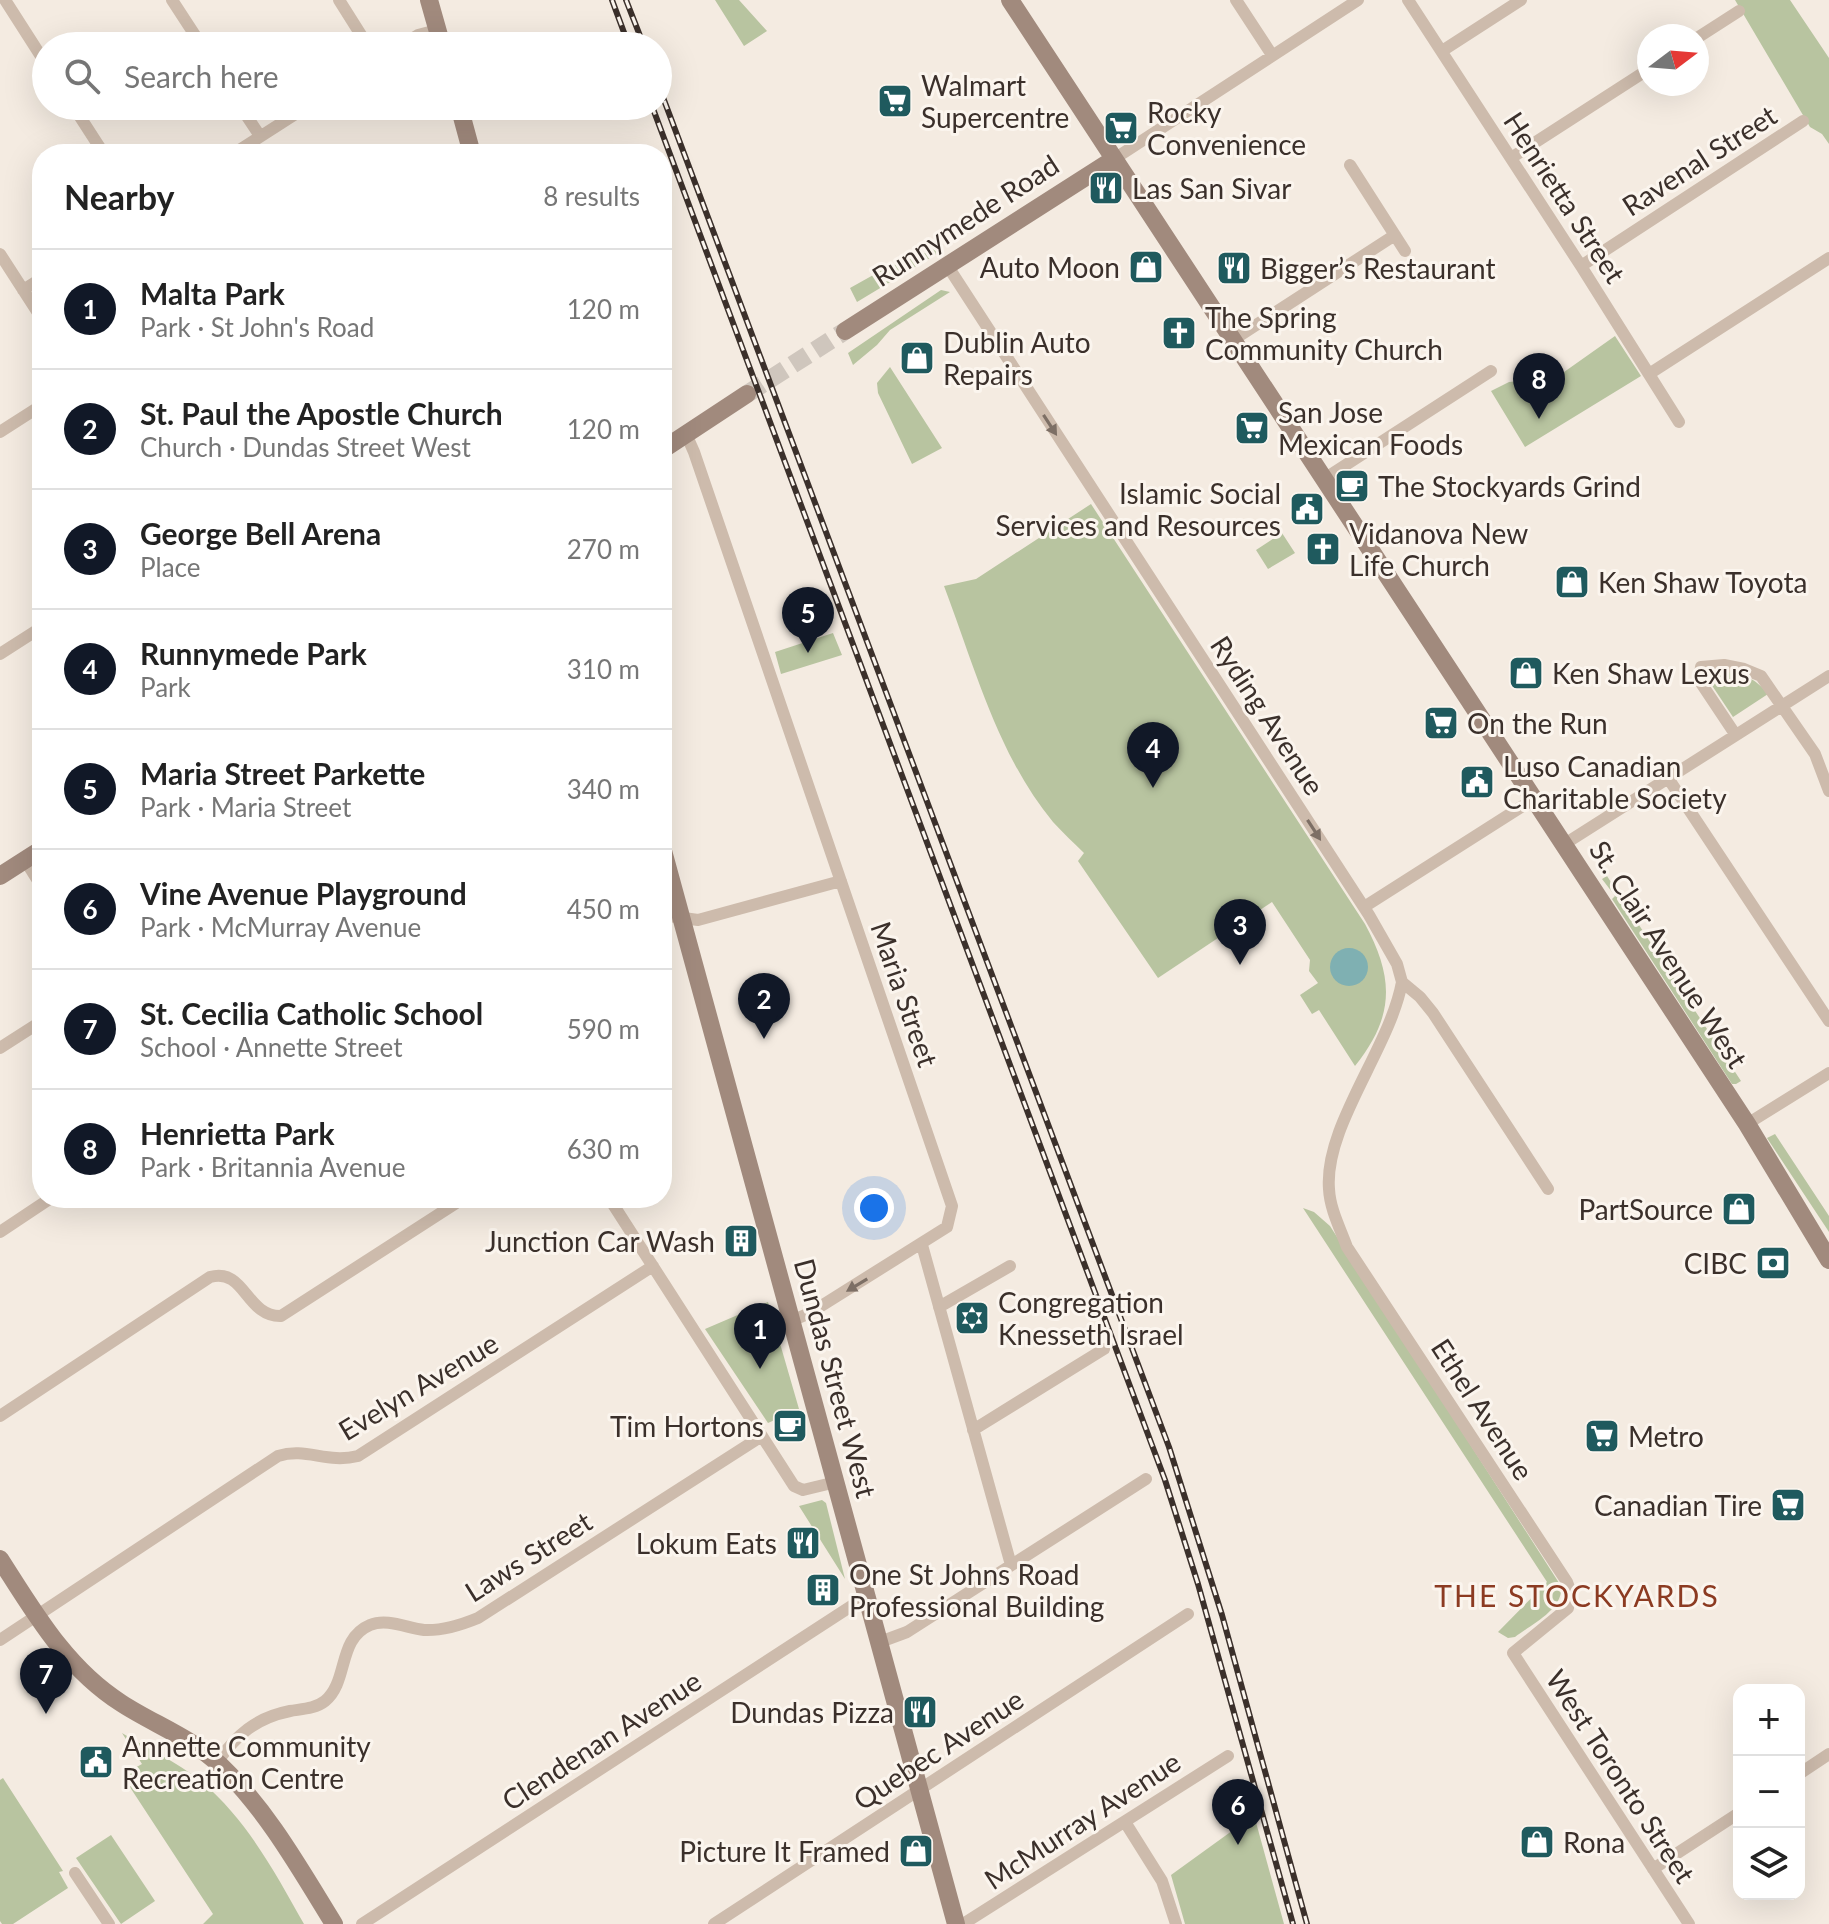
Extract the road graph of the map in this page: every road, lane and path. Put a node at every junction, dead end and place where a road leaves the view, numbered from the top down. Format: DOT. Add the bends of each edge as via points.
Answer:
graph roads {
  1 [pos="5,0"];
  2 [pos="172,0"];
  3 [pos="339,0"];
  4 [pos="429,0"];
  5 [pos="1010,0"];
  6 [pos="1236,0"];
  7 [pos="1358,0"];
  8 [pos="1408,0"];
  9 [pos="1521,0"];
  10 [pos="1739,11"];
  11 [pos="1709,30"];
  12 [pos="193,32"];
  13 [pos="359,32"];
  14 [pos="438,32"];
  15 [pos="32,42"];
  16 [pos="1442,51"];
  17 [pos="1272,55"];
  18 [pos="1637,77"];
  19 [pos="82,120"];
  20 [pos="249,120"];
  21 [pos="286,120"];
  22 [pos="463,120"];
  23 [pos="1803,121"];
  24 [pos="260,136"];
  25 [pos="98,144"];
  26 [pos="248,144"];
  27 [pos="469,144"];
  28 [pos="1511,158"];
  29 [pos="1114,159"];
  30 [pos="1350,165"];
  31 [pos="1395,235"];
  32 [pos="1405,251"];
  33 [pos="0,254"];
  34 [pos="1829,258"];
  35 [pos="947,265"];
  36 [pos="1581,266"];
  37 [pos="32,284"];
  38 [pos="23,290"];
  39 [pos="32,304"];
  40 [pos="845,331"];
  41 [pos="1233,340"];
  42 [pos="1491,371"];
  43 [pos="1649,374"];
  44 [pos="747,394"];
  45 [pos="32,411"];
  46 [pos="1679,422"];
  47 [pos="0,432"];
  48 [pos="686,434"];
  49 [pos="672,443"];
  50 [pos="1324,479"];
  51 [pos="32,633"];
  52 [pos="0,654"];
  53 [pos="1829,676"];
  54 [pos="1782,705"];
  55 [pos="1735,734"];
  56 [pos="1668,778"];
  57 [pos="1829,791"];
  58 [pos="1532,800"];
  59 [pos="1563,845"];
  60 [pos="32,855"];
  61 [pos="25,860"];
  62 [pos="32,871"];
  63 [pos="0,876"];
  64 [pos="841,881"];
  65 [pos="672,883"];
  66 [pos="1364,907"];
  67 [pos="672,917"];
  68 [pos="682,919"];
  69 [pos="1402,982"];
  70 [pos="1829,1021"];
  71 [pos="32,1027"];
  72 [pos="0,1048"];
  73 [pos="1829,1073"];
  74 [pos="1747,1124"];
  75 [pos="1548,1189"];
  76 [pos="36,1208"];
  77 [pos="448,1208"];
  78 [pos="615,1208"];
  79 [pos="0,1232"];
  80 [pos="922,1245"];
  81 [pos="1829,1260"];
  82 [pos="653,1266"];
  83 [pos="1010,1266"];
  84 [pos="939,1307"];
  85 [pos="791,1321"];
  86 [pos="1104,1349"];
  87 [pos="0,1416"];
  88 [pos="973,1430"];
  89 [pos="762,1436"];
  90 [pos="1146,1479"];
  91 [pos="836,1482"];
  92 [pos="0,1559"];
  93 [pos="1011,1565"];
  94 [pos="869,1600"];
  95 [pos="1188,1614"];
  96 [pos="37,1616"];
  97 [pos="0,1640"];
  98 [pos="880,1642"];
  99 [pos="1513,1653"];
  100 [pos="1829,1754"];
  101 [pos="1228,1756"];
  102 [pos="217,1762"];
  103 [pos="1805,1770"];
  104 [pos="920,1789"];
  105 [pos="1733,1817"];
  106 [pos="1125,1822"];
  107 [pos="1653,1869"];
  108 [pos="75,1873"];
  109 [pos="109,1924"];
  110 [pos="334,1924"];
  111 [pos="362,1924"];
  112 [pos="714,1924"];
  113 [pos="956,1924"];
  114 [pos="963,1924"];
  115 [pos="1176,1924"];
  116 [pos="1689,1924"];
  1 -- 15 [label="street"];
  2 -- 12 [label="street"];
  3 -- 13 [label="street"];
  4 -- 14 [label="main road"];
  5 -- 29 [label="main road, St. Clair Avenue West"];
  6 -- 17 [label="street"];
  7 -- 17 [label="street, Runnymede Road"];
  8 -- 16 [label="street, Henrietta Street"];
  9 -- 16 [label="street"];
  10 -- 11 [label="street"];
  16 -- 28 [label="street, Henrietta Street"];
  17 -- 29 [label="street, Runnymede Road"];
  18 -- 28 [label="street"];
  19 -- 25 [label="street"];
  20 -- 24 [label="street"];
  21 -- 24 [label="street"];
  22 -- 27 [label="main road"];
  23 -- 36 [label="street, Ravenal Street"];
  24 -- 26 [label="street"];
  28 -- 36 [label="street, Henrietta Street"];
  29 -- 35 [label="main road, Runnymede Road"];
  29 -- 41 [label="main road, St. Clair Avenue West"];
  30 -- 31 [label="street"];
  31 -- 32 [label="street"];
  31 -- 41 [label="street"];
  33 -- 38 [label="street"];
  34 -- 43 [label="street"];
  35 -- 40 [label="main road, Runnymede Road"];
  35 -- 66 [label="street, Ryding Avenue, one-way"];
  36 -- 43 [label="street, Henrietta Street"];
  37 -- 38 [label="street"];
  38 -- 39 [label="street"];
  41 -- 50 [label="main road, St. Clair Avenue West"];
  42 -- 50 [label="street"];
  43 -- 46 [label="street, Henrietta Street"];
  44 -- 48 [label="main road"];
  45 -- 47 [label="street"];
  48 -- 49 [label="main road"];
  48 -- 64 [label="street, Maria Street"];
  50 -- 58 [label="main road, St. Clair Avenue West"];
  51 -- 52 [label="street"];
  53 -- 54 [label="street"];
  54 -- 55 [label="street"];
  54 -- 55 [label="street" via="1755,672 1724,665 1701,667 1699,680"];
  54 -- 57 [label="street" via="1815,754"];
  55 -- 56 [label="street"];
  56 -- 59 [label="street"];
  56 -- 70 [label="street"];
  58 -- 59 [label="main road, St. Clair Avenue West"];
  58 -- 66 [label="street"];
  59 -- 74 [label="main road, St. Clair Avenue West"];
  60 -- 61 [label="main road"];
  61 -- 62 [label="street"];
  61 -- 63 [label="main road"];
  64 -- 68 [label="street" via="698,920"];
  64 -- 80 [label="street, Maria Street" via="952,1206 947,1227"];
  65 -- 68 [label="main road, Dundas Street West"];
  66 -- 69 [label="street, Ryding Avenue"];
  67 -- 68 [label="street"];
  68 -- 85 [label="main road, Dundas Street West"];
  69 -- 75 [label="street, Ryding Avenue" via="1433,1013"];
  69 -- 99 [label="street, Ethel Avenue" via="1392,1021 1337,1139 1329,1188 1347,1247 1567,1582 1568,1608"];
  71 -- 72 [label="street"];
  73 -- 74 [label="street"];
  74 -- 81 [label="main road, St. Clair Avenue West"];
  76 -- 79 [label="street"];
  77 -- 87 [label="street" via="281,1316 259,1310 232,1278 210,1277"];
  78 -- 82 [label="street"];
  80 -- 84 [label="street"];
  80 -- 85 [label="street, Maria Street, one-way"];
  82 -- 89 [label="street"];
  82 -- 96 [label="street, Evelyn Avenue" via="358,1456 278,1456"];
  83 -- 84 [label="street"];
  84 -- 88 [label="street"];
  85 -- 91 [label="main road, Dundas Street West"];
  86 -- 88 [label="street"];
  88 -- 93 [label="street"];
  89 -- 91 [label="street" via="794,1486 810,1490"];
  89 -- 102 [label="street, Laws Street" via="478,1618 437,1630 384,1623 364,1628 350,1643 325,1700 243,1731"];
  90 -- 93 [label="street"];
  91 -- 94 [label="main road, Dundas Street West"];
  92 -- 96 [label="main road"];
  93 -- 98 [label="street" via="907,1632"];
  94 -- 98 [label="main road, Dundas Street West"];
  94 -- 111 [label="street, Clendenan Avenue" via="853,1605"];
  95 -- 104 [label="street, Quebec Avenue"];
  96 -- 97 [label="street, Evelyn Avenue"];
  96 -- 102 [label="main road" via="101,1689"];
  98 -- 104 [label="main road, Dundas Street West"];
  99 -- 107 [label="street, West Toronto Street"];
  100 -- 103 [label="street"];
  101 -- 106 [label="street, McMurray Avenue"];
  102 -- 110 [label="main road" via="262,1813"];
  104 -- 112 [label="street, Quebec Avenue"];
  104 -- 113 [label="main road, Dundas Street West"];
  105 -- 107 [label="street"];
  106 -- 114 [label="street, McMurray Avenue"];
  106 -- 115 [label="street" via="1162,1881"];
  107 -- 116 [label="street, West Toronto Street"];
  108 -- 109 [label="street"];
}
